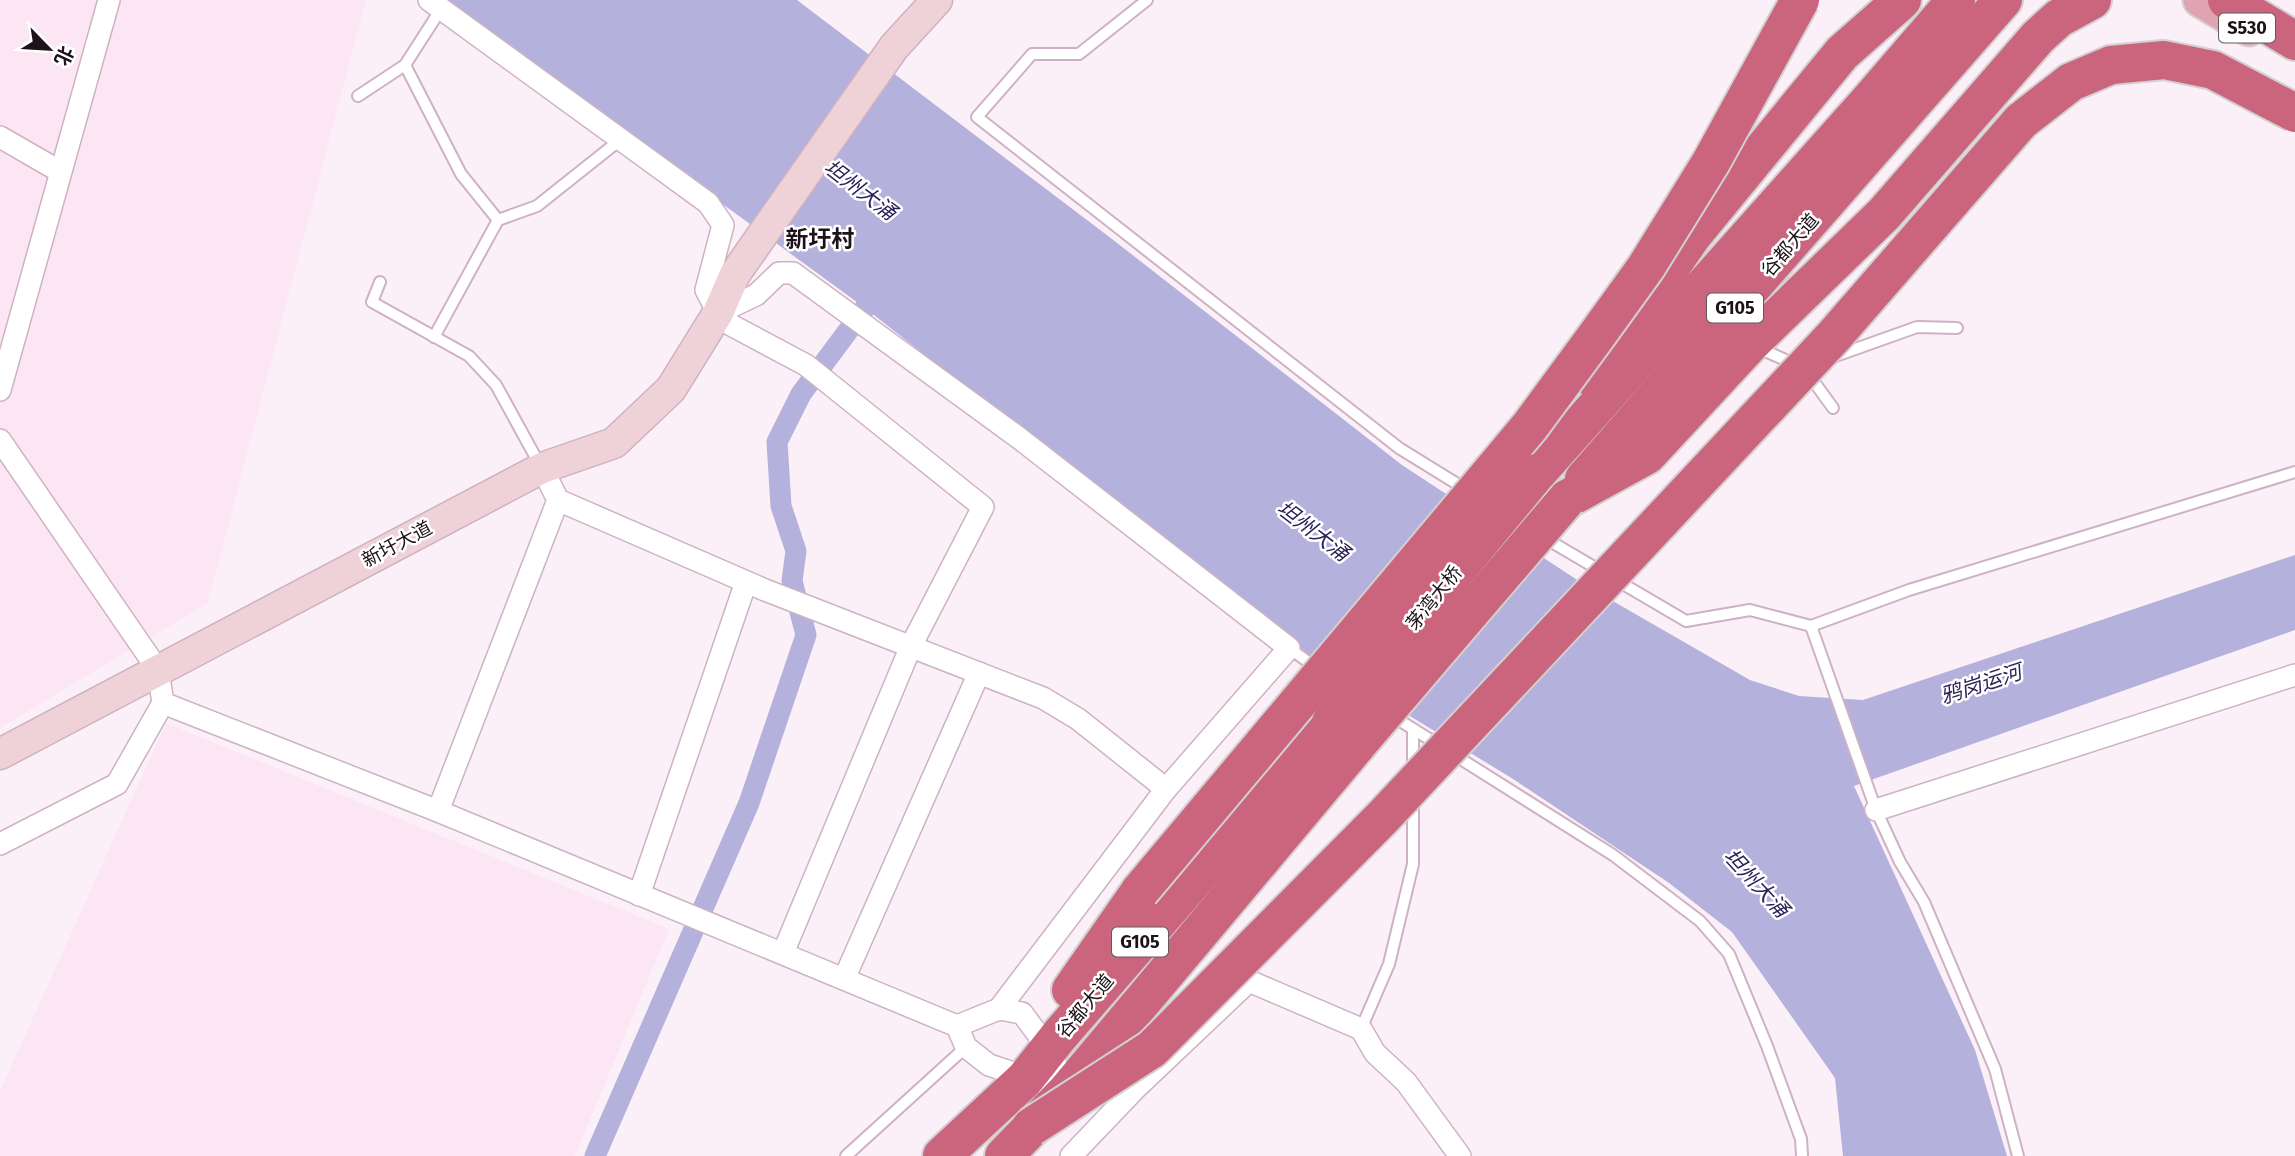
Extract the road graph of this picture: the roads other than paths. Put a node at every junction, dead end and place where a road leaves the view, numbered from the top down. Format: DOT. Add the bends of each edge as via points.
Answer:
graph roads {
  1 [pos="108,0"];
  2 [pos="937,0"];
  3 [pos="1147,0"];
  4 [pos="1800,0"];
  5 [pos="1956,0"];
  6 [pos="2003,0"];
  7 [pos="2053,0"];
  8 [pos="2092,0"];
  9 [pos="2200,0"];
  10 [pos="2227,0"];
  11 [pos="435,4"];
  12 [pos="1895,4"];
  13 [pos="2295,41"];
  14 [pos="2295,57"];
  15 [pos="405,65"];
  16 [pos="1999,80"];
  17 [pos="358,96"];
  18 [pos="1887,109"];
  19 [pos="2295,113"];
  20 [pos="0,137"];
  21 [pos="620,140"];
  22 [pos="60,171"];
  23 [pos="498,220"];
  24 [pos="380,282"];
  25 [pos="718,313"];
  26 [pos="1957,328"];
  27 [pos="434,337"];
  28 [pos="1750,344"];
  29 [pos="1804,368"];
  30 [pos="0,390"];
  31 [pos="1833,408"];
  32 [pos="0,440"];
  33 [pos="542,468"];
  34 [pos="2295,472"];
  35 [pos="1536,473"];
  36 [pos="1567,499"];
  37 [pos="558,500"];
  38 [pos="1483,500"];
  39 [pos="1495,507"];
  40 [pos="1517,521"];
  41 [pos="1529,528"];
  42 [pos="746,582"];
  43 [pos="1811,626"];
  44 [pos="911,646"];
  45 [pos="1289,648"];
  46 [pos="158,670"];
  47 [pos="979,673"];
  48 [pos="2295,675"];
  49 [pos="1331,677"];
  50 [pos="1343,684"];
  51 [pos="1366,699"];
  52 [pos="163,703"];
  53 [pos="1378,707"];
  54 [pos="1413,729"];
  55 [pos="1344,734"];
  56 [pos="0,754"];
  57 [pos="1166,789"];
  58 [pos="1873,802"];
  59 [pos="438,811"];
  60 [pos="0,843"];
  61 [pos="639,895"];
  62 [pos="783,953"];
  63 [pos="844,979"];
  64 [pos="999,1009"];
  65 [pos="957,1026"];
  66 [pos="1361,1029"];
  67 [pos="966,1047"];
  68 [pos="1045,1055"];
  69 [pos="1067,1091"];
  70 [pos="1031,1128"];
  71 [pos="846,1156"];
  72 [pos="942,1156"];
  73 [pos="1003,1156"];
  74 [pos="1071,1156"];
  75 [pos="1460,1156"];
  76 [pos="1802,1156"];
  77 [pos="2018,1156"];
  1 -- 22 [label="street"];
  2 -- 25 [label="street, 新圩大道" via="894,47 735,274"];
  3 -- 38 [label="lane" via="1079,54 1032,54 977,117 1399,448"];
  4 -- 68 [label="highway, bridge" via="1711,162 1646,267 1530,426 1140,891 1073,985"];
  5 -- 18 [label="highway, G105"];
  6 -- 18 [label="highway, G105"];
  7 -- 16 [label="highway"];
  8 -- 16 [label="highway" via="2059,18"];
  9 -- 14 [label="main road, S530"];
  10 -- 13 [label="highway"];
  11 -- 15 [label="lane"];
  11 -- 21 [label="street"];
  12 -- 35 [label="highway" via="1842,53 1692,236 1555,435"];
  15 -- 17 [label="lane"];
  15 -- 23 [label="lane" via="461,174"];
  16 -- 28 [label="highway" via="1884,214"];
  18 -- 35 [label="highway, 谷都大道 / G105"];
  18 -- 36 [label="highway, 谷都大道 / G105"];
  19 -- 70 [label="highway, bridge" via="2213,70 2164,60 2111,65 2071,82 2021,121 1825,346 1384,817 1152,1049"];
  20 -- 22 [label="street"];
  21 -- 23 [label="lane" via="537,206"];
  21 -- 25 [label="street" via="708,203 723,225 706,290"];
  22 -- 30 [label="street"];
  23 -- 27 [label="lane"];
  24 -- 27 [label="lane" via="372,302"];
  25 -- 33 [label="street, 新圩大道" via="671,389 614,443"];
  25 -- 44 [label="street" via="731,325 806,365 983,507"];
  25 -- 45 [label="street" via="756,295 779,274 793,273 1019,438"];
  26 -- 29 [label="lane" via="1917,327"];
  27 -- 33 [label="lane" via="469,356 496,385"];
  28 -- 29 [label="lane"];
  28 -- 36 [label="highway" via="1647,455"];
  29 -- 31 [label="lane"];
  32 -- 46 [label="street"];
  33 -- 37 [label="street"];
  33 -- 46 [label="street, 新圩大道"];
  34 -- 43 [label="lane" via="1909,590"];
  35 -- 55 [label="highway, 茅湾大桥 / G105, bridge"];
  36 -- 55 [label="highway, 茅湾大桥 / G105, bridge"];
  37 -- 42 [label="street"];
  37 -- 59 [label="street"];
  39 -- 40 [label="lane"];
  41 -- 43 [label="lane" via="1686,621 1750,610"];
  42 -- 44 [label="street"];
  42 -- 61 [label="street"];
  43 -- 58 [label="lane"];
  44 -- 47 [label="street"];
  44 -- 62 [label="street"];
  45 -- 49 [label="lane"];
  45 -- 57 [label="street"];
  46 -- 52 [label="street"];
  46 -- 56 [label="street, 新圩大道"];
  47 -- 57 [label="street" via="1043,698 1077,719"];
  47 -- 63 [label="street"];
  48 -- 58 [label="street"];
  50 -- 51 [label="lane"];
  52 -- 59 [label="street"];
  52 -- 60 [label="street" via="117,784"];
  53 -- 54 [label="lane"];
  54 -- 66 [label="lane" via="1413,864 1389,964"];
  54 -- 76 [label="lane" via="1613,855 1700,921 1729,954 1772,1058 1801,1139"];
  55 -- 68 [label="highway, 谷都大道 / G105"];
  55 -- 69 [label="highway, G105"];
  57 -- 64 [label="street"];
  58 -- 77 [label="lane" via="1924,902 1995,1069"];
  59 -- 61 [label="street"];
  61 -- 62 [label="street"];
  62 -- 63 [label="street"];
  63 -- 65 [label="street"];
  64 -- 65 [label="street"];
  64 -- 68 [label="street" via="1022,1013"];
  65 -- 67 [label="street"];
  66 -- 74 [label="street" via="1248,981"];
  66 -- 75 [label="street" via="1375,1053 1406,1082"];
  67 -- 68 [label="street" via="989,1065"];
  67 -- 71 [label="lane"];
  68 -- 69 [label="street"];
  68 -- 69 [label="street"];
  68 -- 72 [label="highway, 谷都大道 / G105"];
  69 -- 70 [label="highway, G105"];
  70 -- 73 [label="highway, G105"];
}
